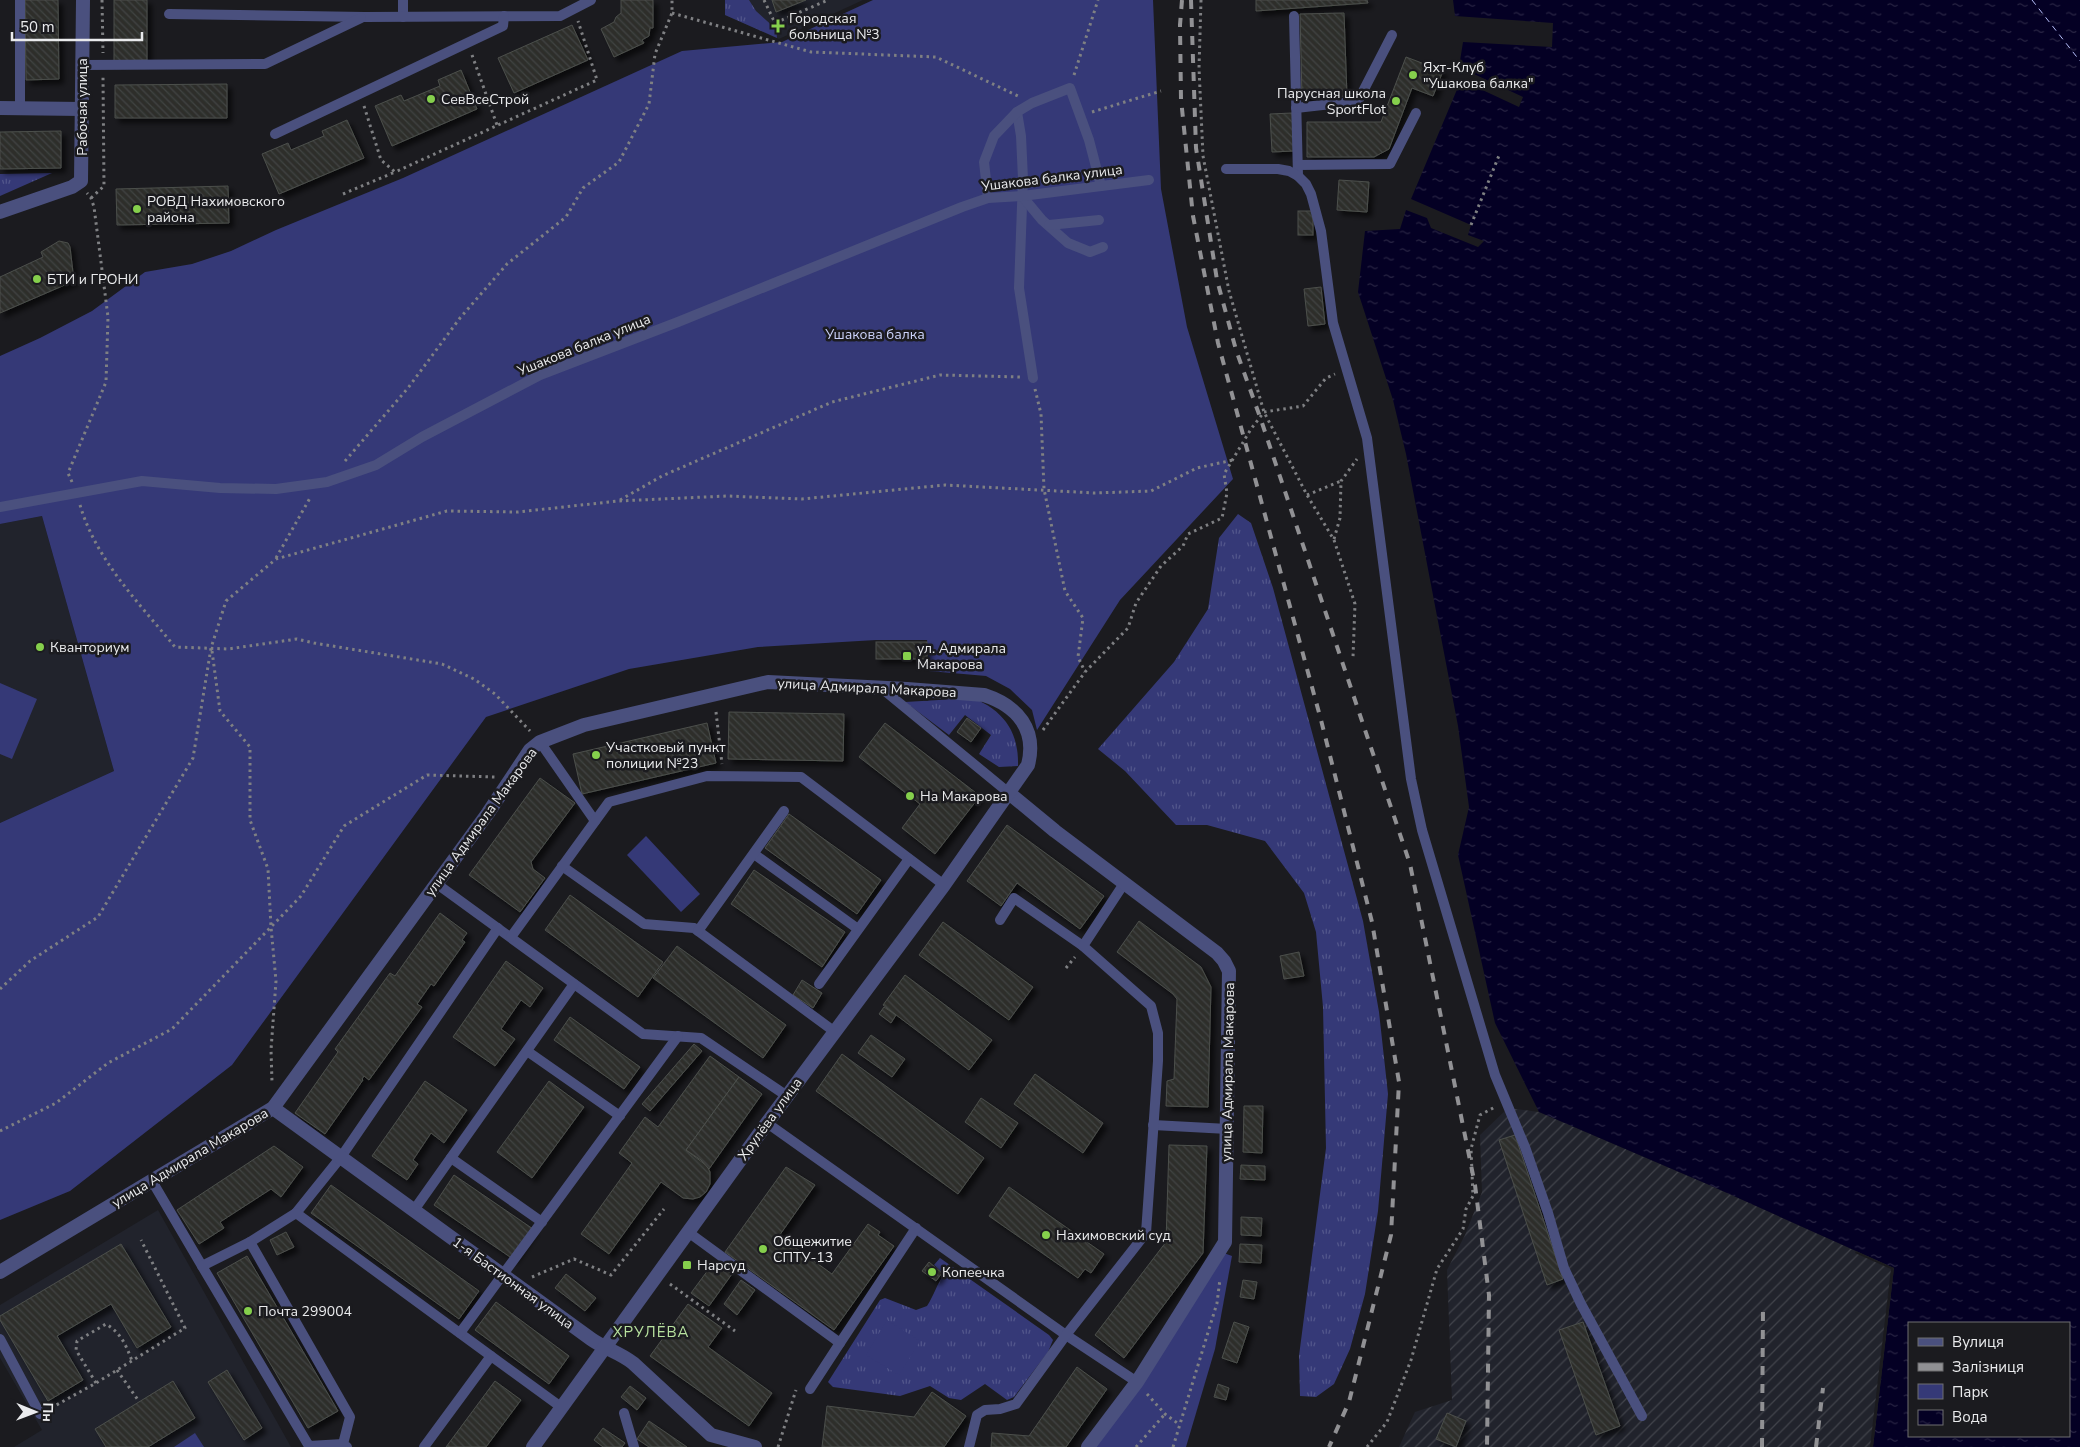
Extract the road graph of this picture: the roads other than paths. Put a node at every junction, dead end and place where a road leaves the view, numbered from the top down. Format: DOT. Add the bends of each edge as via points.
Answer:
graph roads {
  1 [pos="20,0"];
  2 [pos="83,0"];
  3 [pos="403,0"];
  4 [pos="591,0"];
  5 [pos="170,14"];
  6 [pos="504,16"];
  7 [pos="1294,16"];
  8 [pos="365,17"];
  9 [pos="403,17"];
  10 [pos="1392,35"];
  11 [pos="83,65"];
  12 [pos="0,108"];
  13 [pos="1296,108"];
  14 [pos="20,109"];
  15 [pos="82,109"];
  16 [pos="1017,112"];
  17 [pos="1416,113"];
  18 [pos="275,134"];
  19 [pos="1226,170"];
  20 [pos="1298,171"];
  21 [pos="1149,180"];
  22 [pos="1101,186"];
  23 [pos="1022,196"];
  24 [pos="988,198"];
  25 [pos="0,212"];
  26 [pos="1099,220"];
  27 [pos="1048,226"];
  28 [pos="1103,247"];
  29 [pos="1033,378"];
  30 [pos="0,507"];
  31 [pos="880,687"];
  32 [pos="540,742"];
  33 [pos="1009,792"];
  34 [pos="784,811"];
  35 [pos="595,821"];
  36 [pos="754,854"];
  37 [pos="909,858"];
  38 [pos="562,866"];
  39 [pos="1125,882"];
  40 [pos="437,884"];
  41 [pos="944,885"];
  42 [pos="1000,920"];
  43 [pos="498,928"];
  44 [pos="858,929"];
  45 [pos="698,931"];
  46 [pos="510,937"];
  47 [pos="1083,946"];
  48 [pos="574,984"];
  49 [pos="819,984"];
  50 [pos="835,1032"];
  51 [pos="678,1036"];
  52 [pos="527,1051"];
  53 [pos="787,1096"];
  54 [pos="274,1108"];
  55 [pos="620,1116"];
  56 [pos="767,1123"];
  57 [pos="1153,1125"];
  58 [pos="1228,1129"];
  59 [pos="341,1157"];
  60 [pos="451,1158"];
  61 [pos="152,1181"];
  62 [pos="414,1210"];
  63 [pos="296,1213"];
  64 [pos="542,1222"];
  65 [pos="916,1228"];
  66 [pos="688,1232"];
  67 [pos="250,1242"];
  68 [pos="202,1266"];
  69 [pos="0,1272"];
  70 [pos="503,1275"];
  71 [pos="460,1333"];
  72 [pos="1066,1335"];
  73 [pos="0,1339"];
  74 [pos="840,1343"];
  75 [pos="604,1348"];
  76 [pos="491,1356"];
  77 [pos="1137,1382"];
  78 [pos="810,1389"];
  79 [pos="561,1407"];
  80 [pos="624,1413"];
  81 [pos="40,1414"];
  82 [pos="1642,1416"];
  83 [pos="345,1446"];
  84 [pos="424,1447"];
  85 [pos="533,1447"];
  86 [pos="634,1447"];
  87 [pos="755,1447"];
  88 [pos="969,1447"];
  89 [pos="1088,1447"];
  1 -- 14 [label="lane"];
  2 -- 11 [label="street, Рабочая улица"];
  3 -- 9 [label="lane"];
  4 -- 6 [label="lane" via="560,16"];
  5 -- 8 [label="lane"];
  6 -- 9 [label="lane"];
  6 -- 18 [label="lane" via="502,26"];
  7 -- 13 [label="lane"];
  8 -- 9 [label="lane"];
  8 -- 11 [label="lane" via="265,64"];
  10 -- 13 [label="lane" via="1358,101"];
  11 -- 15 [label="street, Рабочая улица"];
  12 -- 14 [label="street"];
  13 -- 20 [label="lane"];
  14 -- 15 [label="street"];
  15 -- 25 [label="street, Рабочая улица" via="82,177 78,184"];
  16 -- 22 [label="lane" via="1070,88"];
  16 -- 23 [label="lane" via="1021,136"];
  16 -- 24 [label="lane" via="994,136 984,162"];
  17 -- 20 [label="lane" via="1390,164"];
  19 -- 20 [label="lane"];
  20 -- 82 [label="lane" via="1311,194 1321,232 1332,323 1368,444 1411,779 1422,830 1495,1075 1525,1148 1564,1268"];
  21 -- 22 [label="lane, Ушакова балка улица"];
  22 -- 23 [label="lane, Ушакова балка улица"];
  23 -- 24 [label="lane, Ушакова балка улица"];
  23 -- 27 [label="lane"];
  23 -- 29 [label="lane" via="1019,288"];
  24 -- 30 [label="lane, Ушакова балка улица" via="540,375 376,465 327,482 276,489 142,482"];
  26 -- 27 [label="lane"];
  27 -- 28 [label="lane" via="1068,243 1090,252"];
  31 -- 32 [label="street, улица Адмирала Макарова" via="768,682 584,725"];
  31 -- 33 [label="lane"];
  31 -- 33 [label="street, улица Адмирала Макарова" via="984,695 1019,716 1028,731 1028,766"];
  32 -- 35 [label="lane"];
  32 -- 40 [label="street, улица Адмирала Макарова" via="530,750"];
  33 -- 39 [label="street, улица Адмирала Макарова" via="1055,831"];
  33 -- 41 [label="street, Хрулёва улица"];
  34 -- 36 [label="lane"];
  35 -- 37 [label="lane" via="609,802 707,776 801,777"];
  35 -- 38 [label="lane"];
  36 -- 44 [label="lane"];
  36 -- 45 [label="lane"];
  37 -- 41 [label="lane"];
  37 -- 44 [label="lane"];
  38 -- 45 [label="lane" via="644,924"];
  38 -- 46 [label="lane"];
  39 -- 47 [label="lane"];
  39 -- 58 [label="street, улица Адмирала Макарова" via="1217,954 1229,971"];
  40 -- 43 [label="lane"];
  40 -- 54 [label="street, улица Адмирала Макарова"];
  41 -- 50 [label="street, Хрулёва улица"];
  42 -- 47 [label="lane" via="1014,898"];
  43 -- 46 [label="lane"];
  43 -- 59 [label="lane"];
  44 -- 49 [label="lane"];
  45 -- 50 [label="lane"];
  46 -- 48 [label="lane"];
  47 -- 57 [label="lane" via="1151,1006 1158,1033"];
  48 -- 51 [label="lane" via="644,1034"];
  48 -- 52 [label="lane"];
  50 -- 53 [label="street, Хрулёва улица"];
  51 -- 53 [label="lane" via="701,1038"];
  51 -- 55 [label="lane"];
  52 -- 55 [label="lane"];
  52 -- 60 [label="lane"];
  53 -- 56 [label="street, Хрулёва улица"];
  54 -- 59 [label="street, 1-я Бастионная улица"];
  54 -- 61 [label="street, улица Адмирала Макарова"];
  55 -- 64 [label="lane"];
  56 -- 65 [label="lane"];
  56 -- 66 [label="street, Хрулёва улица"];
  57 -- 58 [label="lane"];
  57 -- 72 [label="lane" via="1146,1233"];
  58 -- 77 [label="street, улица Адмирала Макарова" via="1225,1242"];
  59 -- 62 [label="street, 1-я Бастионная улица"];
  59 -- 63 [label="lane"];
  60 -- 62 [label="lane"];
  60 -- 64 [label="lane"];
  61 -- 68 [label="lane"];
  61 -- 69 [label="street, улица Адмирала Макарова"];
  62 -- 70 [label="street, 1-я Бастионная улица"];
  63 -- 67 [label="lane"];
  63 -- 71 [label="lane"];
  64 -- 70 [label="lane"];
  65 -- 72 [label="lane"];
  65 -- 74 [label="lane"];
  66 -- 74 [label="lane"];
  66 -- 75 [label="street, Хрулёва улица"];
  67 -- 68 [label="lane"];
  67 -- 83 [label="lane" via="350,1417"];
  68 -- 83 [label="lane" via="309,1446"];
  70 -- 71 [label="lane"];
  70 -- 75 [label="street, 1-я Бастионная улица"];
  71 -- 76 [label="lane"];
  72 -- 77 [label="lane"];
  72 -- 88 [label="lane" via="1016,1404 977,1415"];
  73 -- 81 [label="lane"];
  74 -- 78 [label="lane"];
  75 -- 79 [label="street, Хрулёва улица"];
  75 -- 87 [label="street, 1-я Бастионная улица" via="620,1353 633,1363 711,1435"];
  76 -- 79 [label="lane"];
  76 -- 84 [label="lane"];
  77 -- 89 [label="street, улица Адмирала Макарова"];
  79 -- 85 [label="street, Хрулёва улица"];
  80 -- 86 [label="lane"];
}
